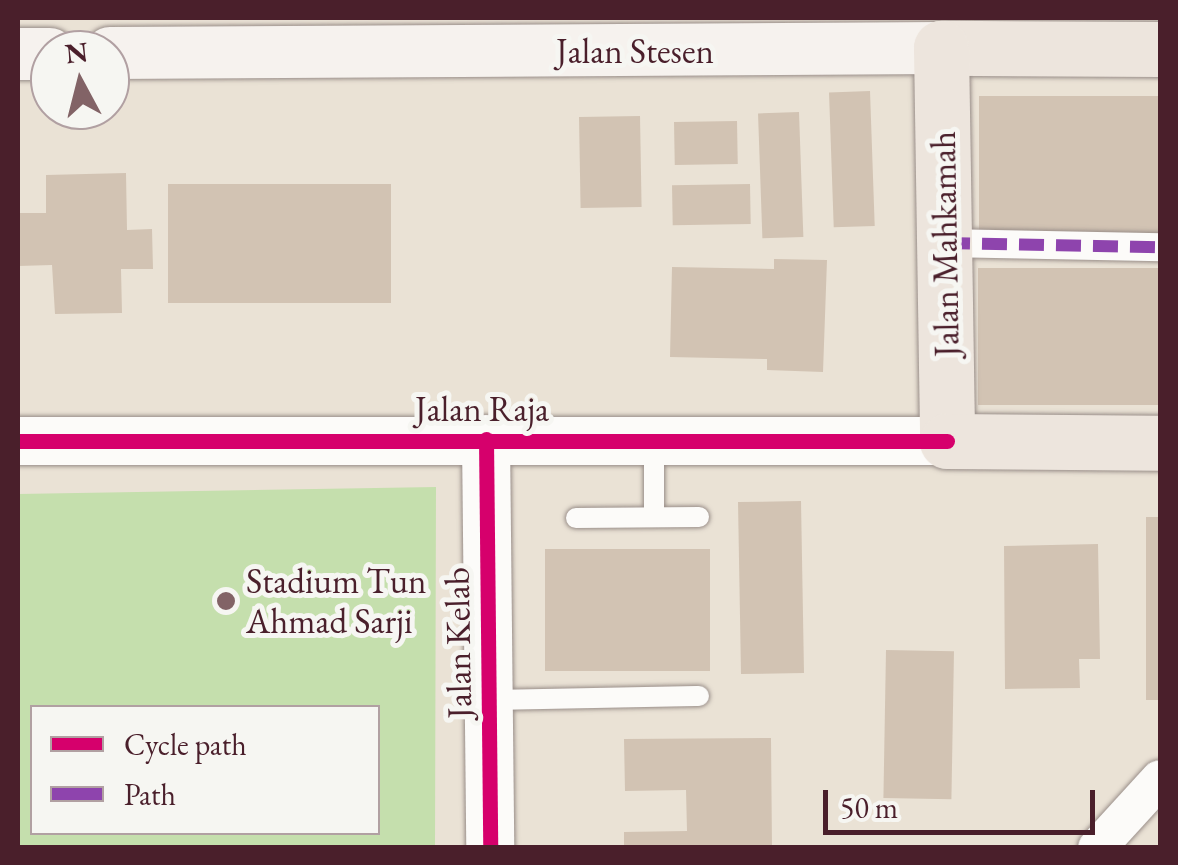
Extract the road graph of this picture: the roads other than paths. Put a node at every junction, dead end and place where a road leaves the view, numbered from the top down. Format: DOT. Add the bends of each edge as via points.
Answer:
graph roads {
  1 [pos="924,38"];
  2 [pos="1160,49"];
  3 [pos="130,52"];
  4 [pos="945,243"];
  5 [pos="1160,247"];
  6 [pos="486,439"];
  7 [pos="654,440"];
  8 [pos="18,441"];
  9 [pos="947,441"];
  10 [pos="1160,443"];
  11 [pos="699,516"];
  12 [pos="654,517"];
  13 [pos="576,518"];
  14 [pos="699,696"];
  15 [pos="488,700"];
  16 [pos="1160,780"];
  17 [pos="490,848"];
  18 [pos="1096,848"];
  1 -- 2 [label="highway, Jalan Stesen"];
  1 -- 3 [label="main road, Jalan Stesen"];
  1 -- 4 [label="highway, Jalan Mahkamah"];
  4 -- 5 [label="street"];
  4 -- 9 [label="highway, Jalan Mahkamah"];
  6 -- 7 [label="street, Jalan Raja"];
  6 -- 8 [label="street, Jalan Raja"];
  6 -- 15 [label="street, Jalan Kelab"];
  7 -- 9 [label="street, Jalan Raja"];
  7 -- 12 [label="lane"];
  9 -- 10 [label="highway, Jalan Raja"];
  11 -- 12 [label="lane"];
  12 -- 13 [label="lane"];
  14 -- 15 [label="lane"];
  15 -- 17 [label="street, Jalan Kelab"];
  16 -- 18 [label="street"];
}
